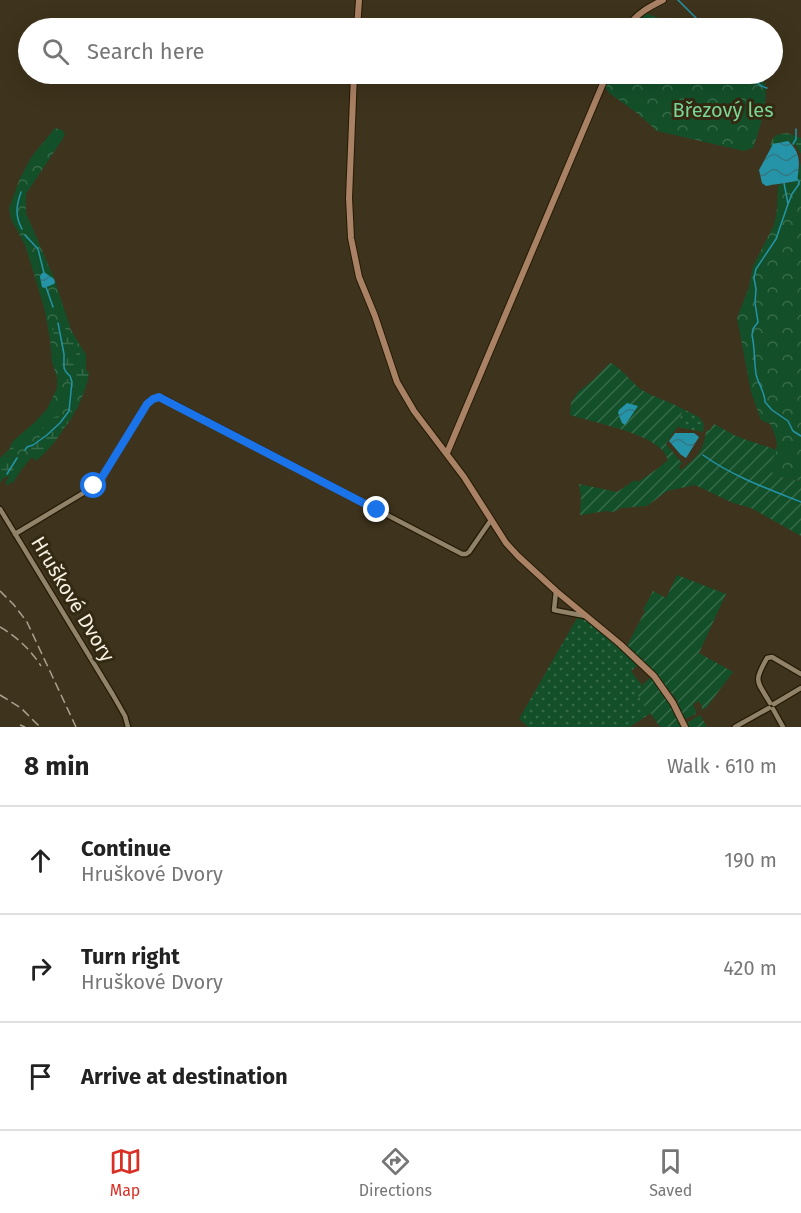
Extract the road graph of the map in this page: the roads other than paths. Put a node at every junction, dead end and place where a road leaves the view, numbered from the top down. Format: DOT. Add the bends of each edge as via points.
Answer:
graph roads {
  1 [pos="359,0"];
  2 [pos="663,0"];
  3 [pos="358,18"];
  4 [pos="635,18"];
  5 [pos="354,84"];
  6 [pos="603,84"];
  7 [pos="447,453"];
  8 [pos="0,509"];
  9 [pos="491,520"];
  10 [pos="15,534"];
  11 [pos="556,591"];
  12 [pos="588,616"];
  13 [pos="801,674"];
  14 [pos="801,688"];
  15 [pos="771,706"];
  16 [pos="128,727"];
  17 [pos="685,727"];
  18 [pos="735,727"];
  19 [pos="783,727"];
  1 -- 3 [label="street"];
  2 -- 4 [label="street"];
  5 -- 7 [label="street" via="349,198 354,256 397,382"];
  6 -- 7 [label="street"];
  7 -- 9 [label="street"];
  8 -- 10 [label="street"];
  9 -- 10 [label="street, Hruškové Dvory" via="469,552 462,554 156,397 149,401 99,482"];
  9 -- 11 [label="street" via="506,543"];
  10 -- 16 [label="street, Hruškové Dvory" via="113,694"];
  11 -- 12 [label="street"];
  11 -- 12 [label="street" via="554,610"];
  12 -- 17 [label="street" via="654,676"];
  13 -- 15 [label="street" via="772,657 767,658 757,679"];
  14 -- 15 [label="street"];
  15 -- 18 [label="street"];
  15 -- 19 [label="street"];
}
